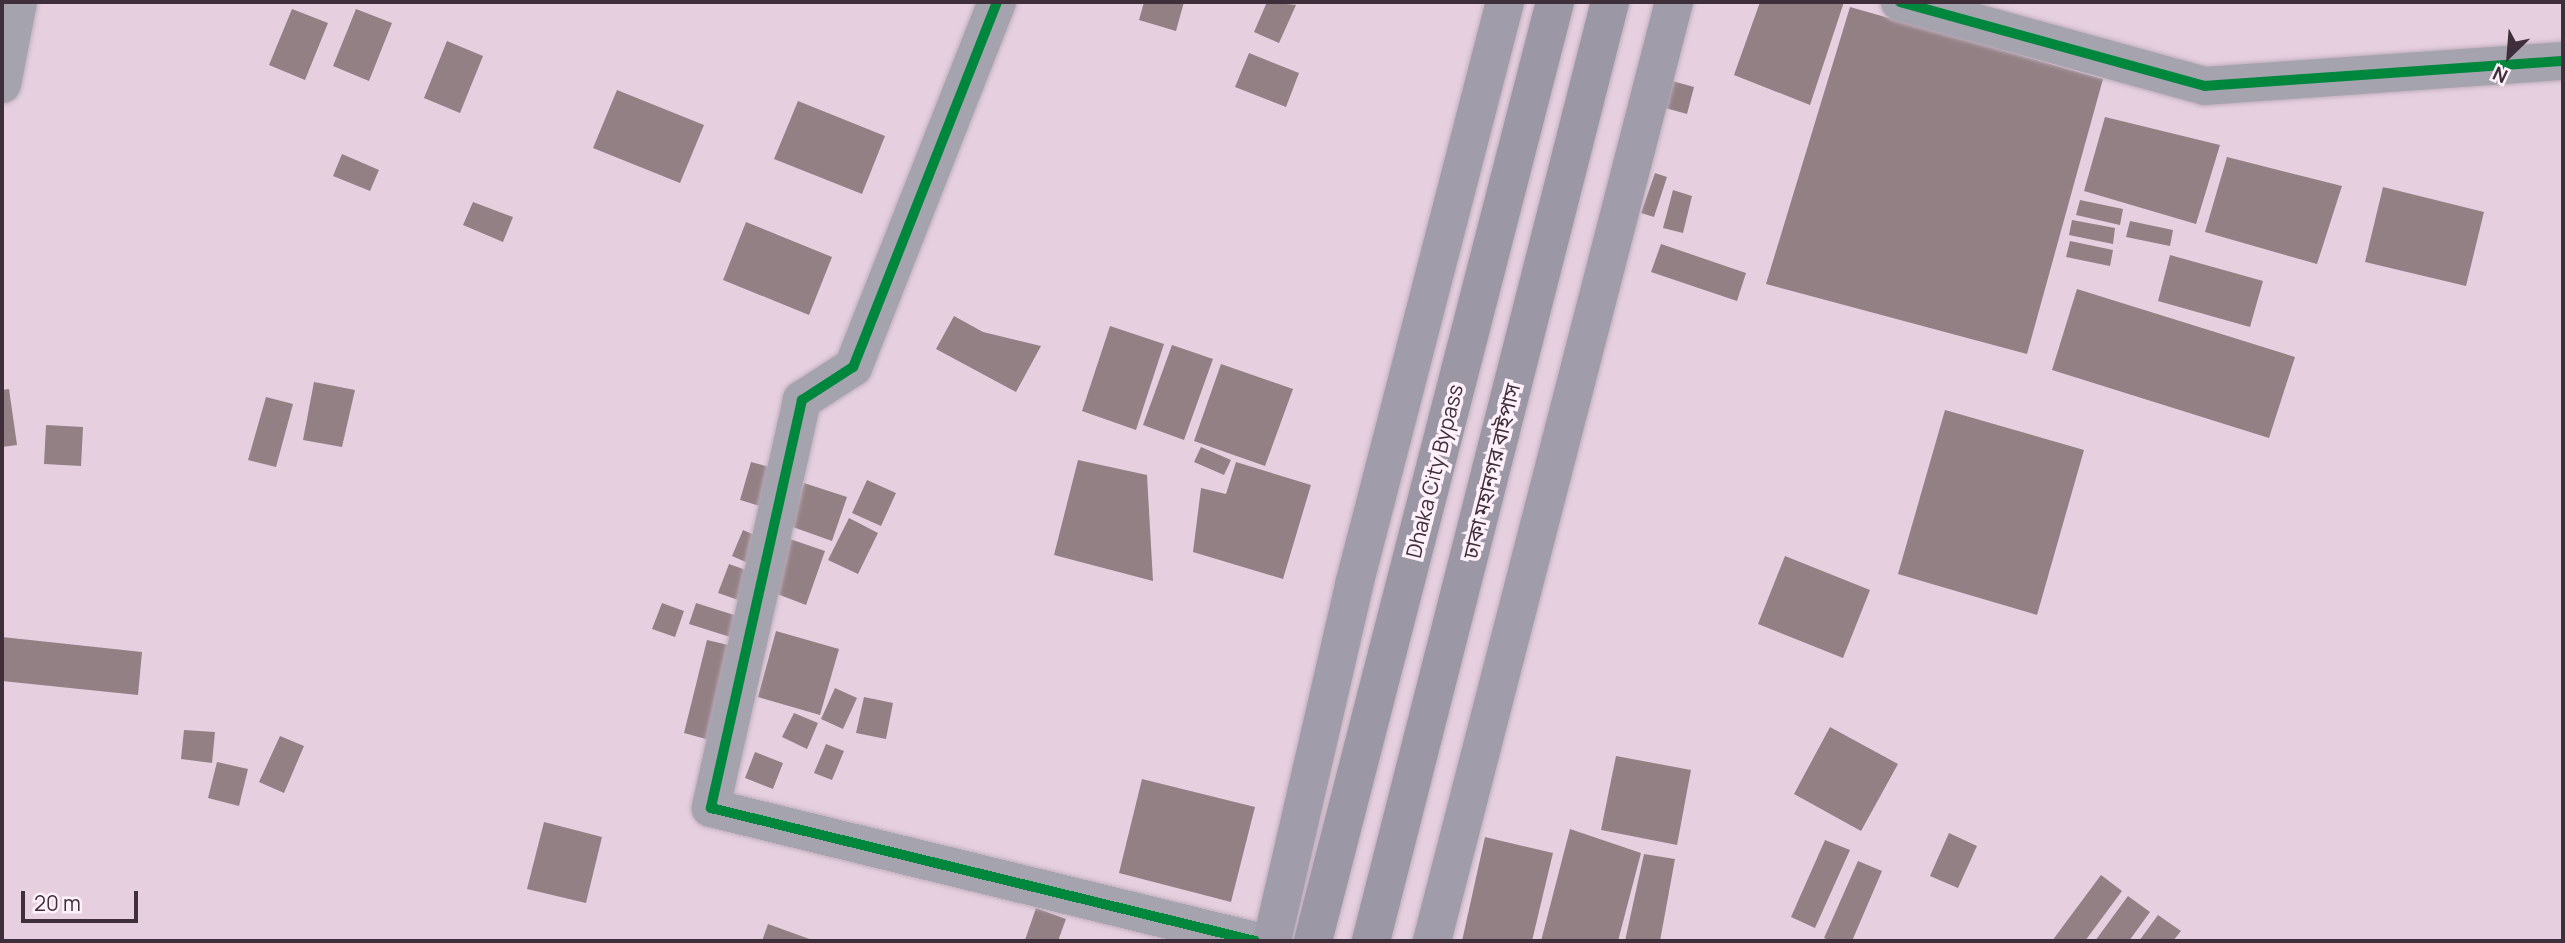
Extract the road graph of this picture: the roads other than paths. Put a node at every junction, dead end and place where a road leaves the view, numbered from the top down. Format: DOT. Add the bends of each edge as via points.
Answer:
graph roads {
  1 [pos="18,2"];
  2 [pos="997,2"];
  3 [pos="1505,2"];
  4 [pos="1555,2"];
  5 [pos="1611,2"];
  6 [pos="1674,2"];
  7 [pos="1900,2"];
  8 [pos="2563,61"];
  9 [pos="2,85"];
  10 [pos="1255,941"];
  11 [pos="1272,941"];
  12 [pos="1313,941"];
  13 [pos="1371,941"];
  14 [pos="1432,941"];
  1 -- 9 [label="street"];
  2 -- 10 [label="street" via="853,367 802,400 711,808"];
  3 -- 11 [label="main road" via="1354,585"];
  4 -- 12 [label="highway, Dhaka City Bypass"];
  5 -- 13 [label="highway, ঢাকা মহানগর বাইপাস"];
  6 -- 14 [label="main road"];
  7 -- 8 [label="street" via="2206,86"];
}
